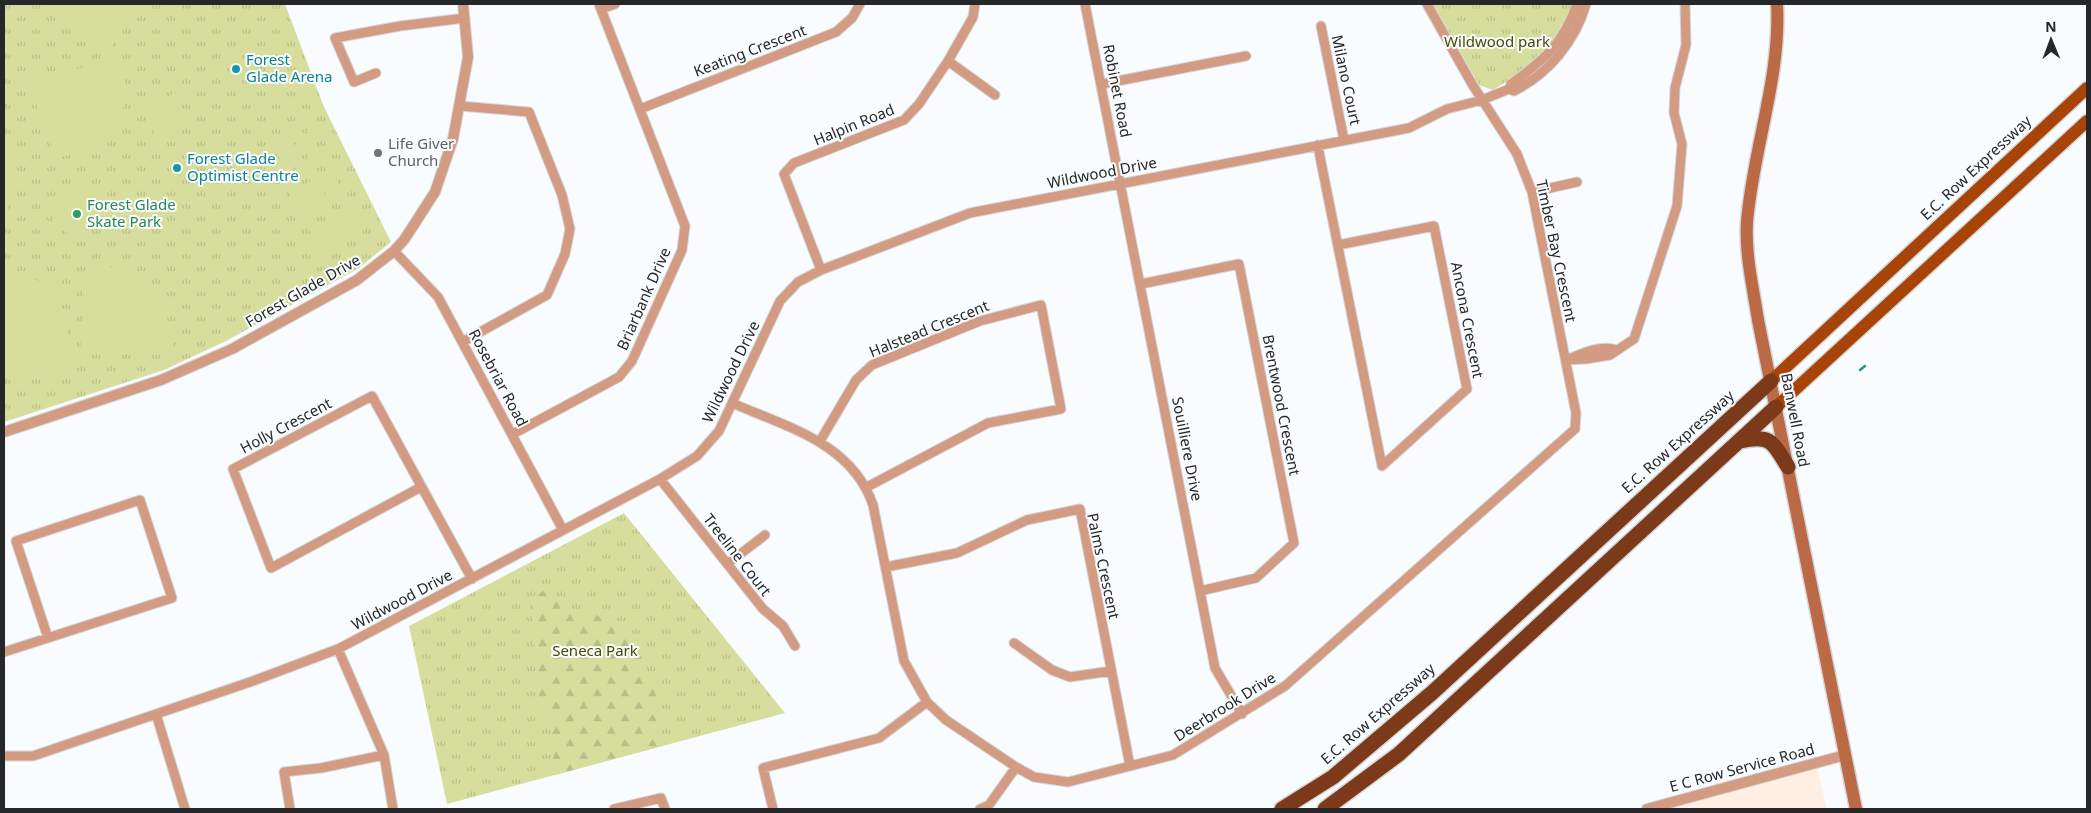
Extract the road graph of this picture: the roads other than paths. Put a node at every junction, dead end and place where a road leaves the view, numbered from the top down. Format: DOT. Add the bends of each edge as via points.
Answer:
graph roads {
  1 [pos="463,4"];
  2 [pos="615,4"];
  3 [pos="860,4"];
  4 [pos="975,4"];
  5 [pos="1085,4"];
  6 [pos="1427,4"];
  7 [pos="1576,4"];
  8 [pos="1586,4"];
  9 [pos="1685,4"];
  10 [pos="1771,4"];
  11 [pos="1777,4"];
  12 [pos="600,6"];
  13 [pos="465,18"];
  14 [pos="1321,26"];
  15 [pos="1776,34"];
  16 [pos="1246,56"];
  17 [pos="948,61"];
  18 [pos="376,73"];
  19 [pos="1102,84"];
  20 [pos="2087,88"];
  21 [pos="1509,90"];
  22 [pos="995,95"];
  23 [pos="1482,100"];
  24 [pos="460,106"];
  25 [pos="640,109"];
  26 [pos="2087,121"];
  27 [pos="1344,140"];
  28 [pos="1318,145"];
  29 [pos="1577,182"];
  30 [pos="1121,183"];
  31 [pos="1532,192"];
  32 [pos="1338,245"];
  33 [pos="394,251"];
  34 [pos="821,270"];
  35 [pos="1141,284"];
  36 [pos="464,342"];
  37 [pos="1566,360"];
  38 [pos="1771,381"];
  39 [pos="732,403"];
  40 [pos="1776,407"];
  41 [pos="4,432"];
  42 [pos="513,434"];
  43 [pos="820,441"];
  44 [pos="1738,442"];
  45 [pos="1788,467"];
  46 [pos="660,479"];
  47 [pos="867,486"];
  48 [pos="421,487"];
  49 [pos="563,530"];
  50 [pos="765,534"];
  51 [pos="727,564"];
  52 [pos="886,567"];
  53 [pos="472,578"];
  54 [pos="1200,591"];
  55 [pos="48,638"];
  56 [pos="1014,643"];
  57 [pos="795,646"];
  58 [pos="338,649"];
  59 [pos="4,652"];
  60 [pos="1111,671"];
  61 [pos="927,702"];
  62 [pos="156,714"];
  63 [pos="1242,714"];
  64 [pos="384,755"];
  65 [pos="1844,755"];
  66 [pos="4,756"];
  67 [pos="1130,766"];
  68 [pos="1016,767"];
  69 [pos="185,809"];
  70 [pos="290,809"];
  71 [pos="393,809"];
  72 [pos="614,809"];
  73 [pos="665,809"];
  74 [pos="773,809"];
  75 [pos="980,809"];
  76 [pos="1282,809"];
  77 [pos="1325,809"];
  78 [pos="1647,809"];
  79 [pos="1856,809"];
  1 -- 13 [label="street, Forest Glade Drive"];
  2 -- 12 [label="street"];
  3 -- 25 [label="street, Keating Crescent" via="852,18 836,32"];
  4 -- 17 [label="street, Halpin Road" via="973,17"];
  5 -- 19 [label="street, Robinet Road"];
  6 -- 23 [label="street, Timber Bay Crescent"];
  7 -- 21 [label="street" via="1564,33 1544,60 1511,84"];
  8 -- 21 [label="street, Wildwood Drive" via="1572,39 1551,64 1528,84"];
  9 -- 37 [label="street" via="1686,45 1675,88 1674,113 1682,144 1677,206 1634,339 1616,350 1608,347"];
  10 -- 15 [label="main road, Banwell Road"];
  11 -- 15 [label="main road, Banwell Road"];
  12 -- 25 [label="street, Briarbank Drive"];
  13 -- 18 [label="street" via="335,38 354,82"];
  13 -- 24 [label="street, Forest Glade Drive" via="468,47"];
  14 -- 27 [label="street, Milano Court"];
  15 -- 38 [label="main road, Banwell Road" via="1746,237"];
  16 -- 19 [label="street"];
  17 -- 22 [label="street"];
  17 -- 34 [label="street, Halpin Road" via="904,120 794,163 784,174"];
  19 -- 30 [label="street, Robinet Road"];
  20 -- 38 [label="main road, E.C. Row Expressway"];
  21 -- 23 [label="street, Wildwood Drive"];
  23 -- 27 [label="street, Wildwood Drive" via="1447,109 1409,128"];
  23 -- 31 [label="street, Timber Bay Crescent" via="1517,154"];
  24 -- 33 [label="street, Forest Glade Drive" via="454,139 435,192"];
  24 -- 36 [label="street" via="529,112 562,195 570,229 565,254 547,295"];
  25 -- 42 [label="street, Briarbank Drive" via="685,226 682,250 632,361 619,378"];
  26 -- 40 [label="main road"];
  27 -- 28 [label="street, Wildwood Drive"];
  28 -- 30 [label="street, Wildwood Drive"];
  28 -- 32 [label="street, Ancona Crescent"];
  29 -- 31 [label="street"];
  30 -- 34 [label="street, Wildwood Drive" via="970,213"];
  30 -- 35 [label="street, Souilliere Drive"];
  31 -- 37 [label="street, Timber Bay Crescent"];
  32 -- 32 [label="street, Ancona Crescent" via="1340,255 1382,466 1467,389 1434,226"];
  33 -- 36 [label="street, Rosebriar Road" via="438,297"];
  33 -- 41 [label="street, Forest Glade Drive" via="357,280 232,349 161,380"];
  34 -- 39 [label="street, Wildwood Drive" via="798,282 780,301"];
  35 -- 54 [label="street, Souilliere Drive"];
  35 -- 54 [label="street, Brentwood Crescent" via="1239,264 1294,543 1256,578"];
  36 -- 42 [label="street, Rosebriar Road"];
  37 -- 63 [label="street, Deerbrook Drive" via="1576,413 1575,429 1286,686"];
  38 -- 40 [label="main road, Banwell Road"];
  38 -- 76 [label="highway, E.C. Row Expressway" via="1432,692 1333,777"];
  39 -- 43 [label="street, Deerbrook Drive"];
  39 -- 46 [label="street, Wildwood Drive" via="719,431 697,456"];
  40 -- 44 [label="highway"];
  40 -- 45 [label="main road, Banwell Road"];
  42 -- 49 [label="street, Rosebriar Road"];
  43 -- 47 [label="street, Deerbrook Drive" via="849,462"];
  43 -- 47 [label="street, Halstead Crescent" via="856,380 872,365 980,321 1041,305 1061,409 988,423"];
  44 -- 45 [label="highway" via="1767,439"];
  44 -- 77 [label="highway" via="1399,754"];
  45 -- 65 [label="main road, Banwell Road"];
  46 -- 49 [label="street, Wildwood Drive"];
  46 -- 51 [label="street, Treeline Court"];
  47 -- 52 [label="street, Deerbrook Drive"];
  48 -- 48 [label="street, Holly Crescent" via="271,568 233,469 372,396"];
  48 -- 53 [label="street, Holly Crescent"];
  49 -- 53 [label="street, Wildwood Drive"];
  50 -- 51 [label="street"];
  51 -- 57 [label="street, Treeline Court" via="763,609 783,626"];
  52 -- 60 [label="street, Palms Crescent" via="957,553 1027,520 1080,509"];
  52 -- 61 [label="street, Deerbrook Drive" via="904,660"];
  53 -- 58 [label="street, Wildwood Drive"];
  54 -- 63 [label="street, Souilliere Drive" via="1215,668"];
  55 -- 55 [label="street" via="16,541 140,500 172,598"];
  55 -- 59 [label="street"];
  56 -- 60 [label="street" via="1052,670 1070,677"];
  58 -- 62 [label="street, Wildwood Drive"];
  58 -- 64 [label="street"];
  60 -- 67 [label="street, Palms Crescent"];
  61 -- 68 [label="street, Deerbrook Drive" via="946,720"];
  61 -- 74 [label="street" via="879,738 763,768"];
  62 -- 66 [label="street, Wildwood Drive" via="33,756"];
  62 -- 69 [label="street"];
  63 -- 67 [label="street, Deerbrook Drive" via="1173,755"];
  64 -- 70 [label="street" via="284,772"];
  64 -- 71 [label="street"];
  65 -- 78 [label="street, E C Row Service Road"];
  65 -- 79 [label="main road, Banwell Road"];
  67 -- 68 [label="street, Deerbrook Drive" via="1068,782 1034,777"];
  68 -- 75 [label="street" via="989,805"];
  72 -- 73 [label="street" via="661,798"];
}
